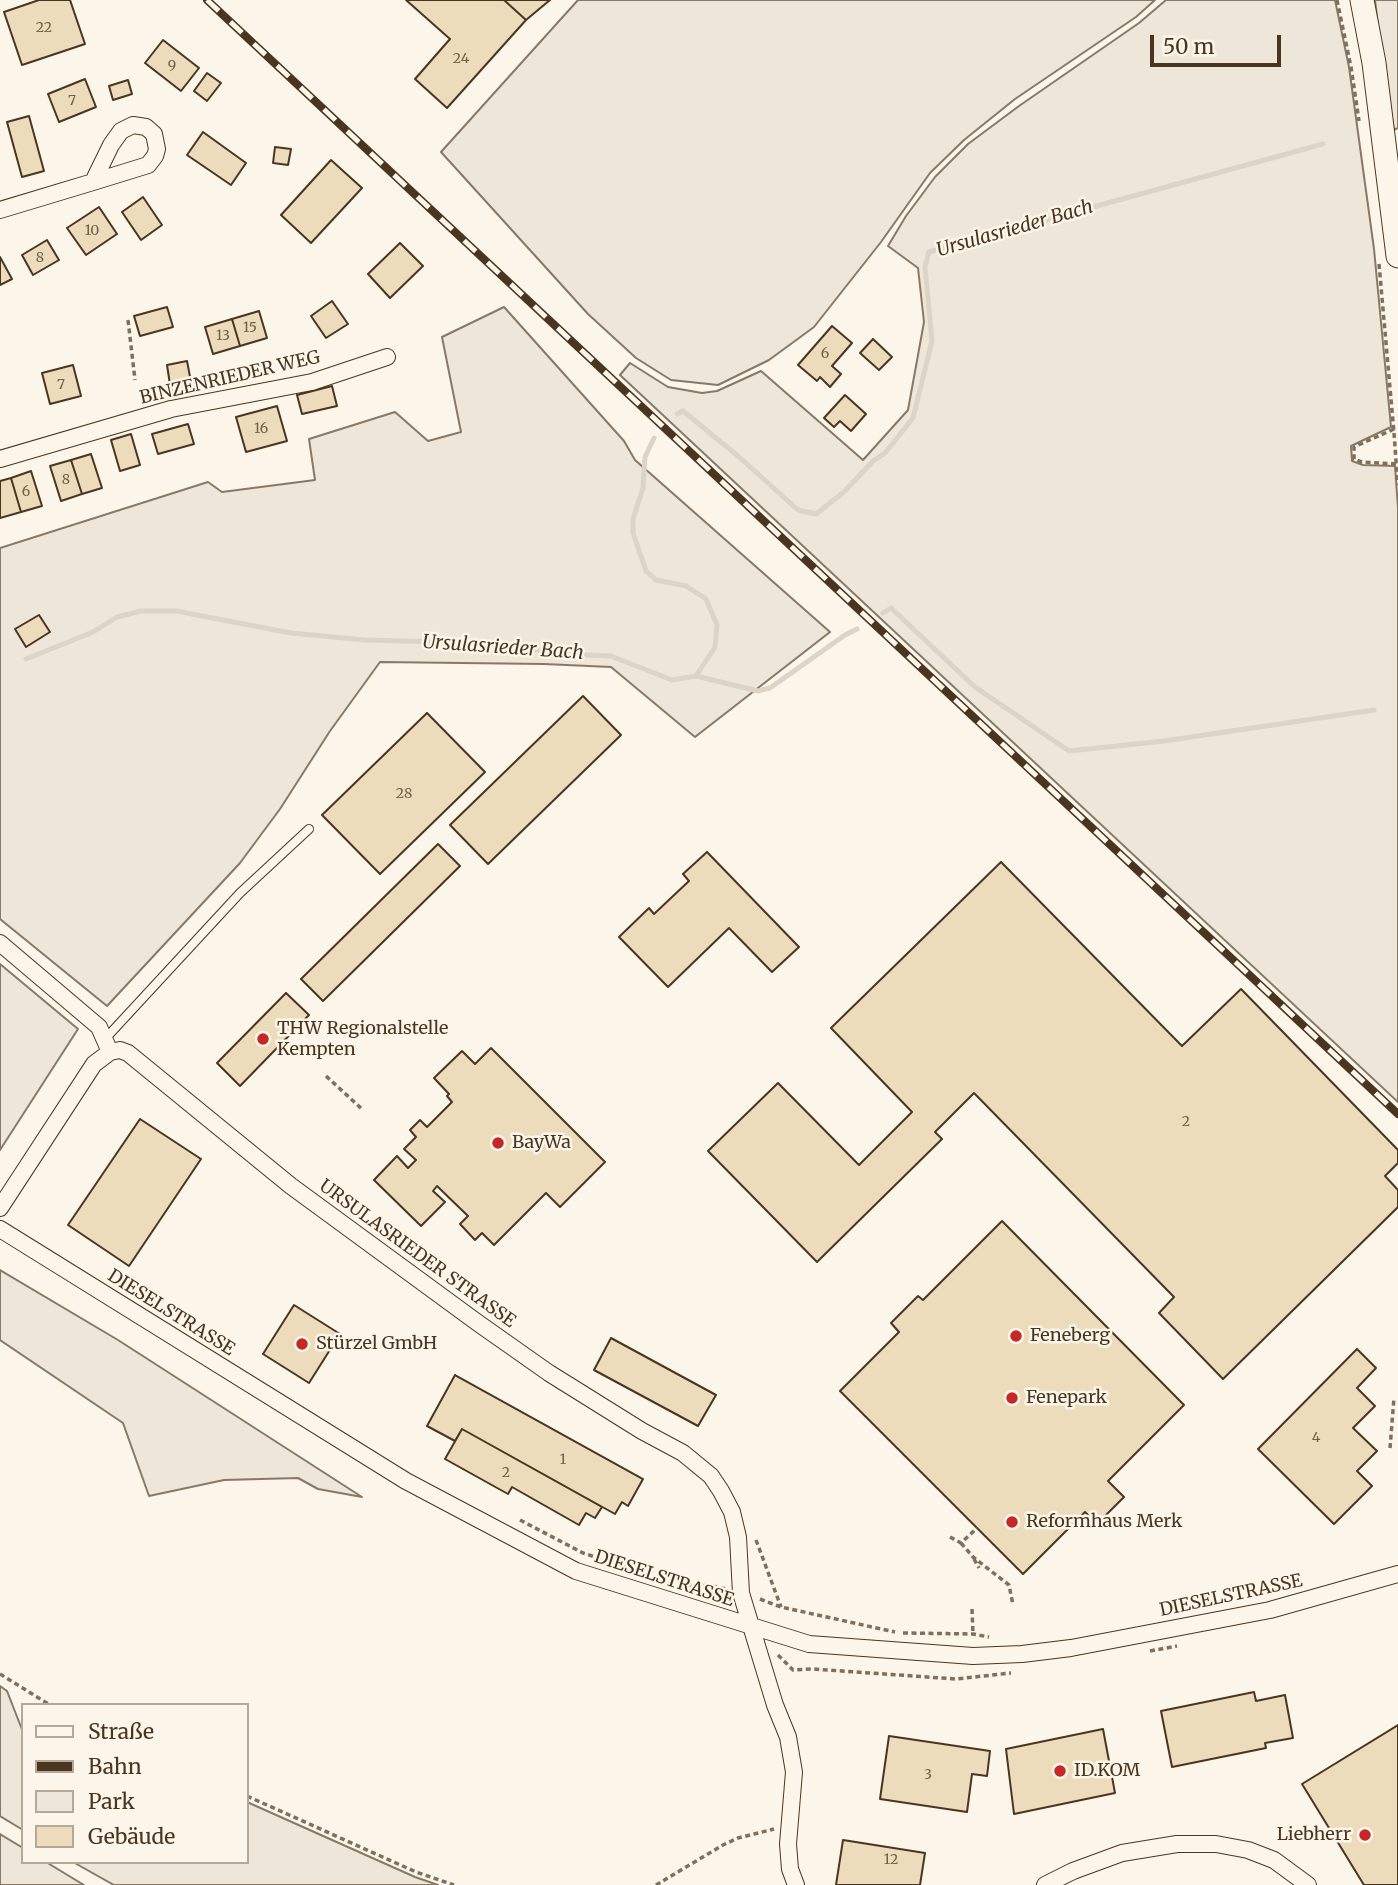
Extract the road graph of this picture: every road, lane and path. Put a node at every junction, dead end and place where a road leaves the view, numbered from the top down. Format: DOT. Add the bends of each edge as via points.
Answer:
graph roads {
  1 [pos="1337,0"];
  2 [pos="1362,0"];
  3 [pos="1361,132"];
  4 [pos="93,182"];
  5 [pos="0,210"];
  6 [pos="1388,260"];
  7 [pos="128,320"];
  8 [pos="387,357"];
  9 [pos="135,380"];
  10 [pos="1394,431"];
  11 [pos="0,460"];
  12 [pos="1398,464"];
  13 [pos="1397,475"];
  14 [pos="1398,485"];
  15 [pos="309,829"];
  16 [pos="0,943"];
  17 [pos="108,1045"];
  18 [pos="326,1076"];
  19 [pos="363,1110"];
  20 [pos="0,1208"];
  21 [pos="0,1228"];
  22 [pos="1394,1398"];
  23 [pos="1390,1447"];
  24 [pos="511,1516"];
  25 [pos="977,1528"];
  26 [pos="950,1537"];
  27 [pos="961,1543"];
  28 [pos="973,1557"];
  29 [pos="979,1568"];
  30 [pos="1398,1574"];
  31 [pos="656,1577"];
  32 [pos="668,1581"];
  33 [pos="741,1593"];
  34 [pos="1013,1605"];
  35 [pos="781,1607"];
  36 [pos="972,1609"];
  37 [pos="753,1628"];
  38 [pos="973,1634"];
  39 [pos="1000,1640"];
  40 [pos="0,1674"];
  41 [pos="47,1703"];
  42 [pos="248,1796"];
  43 [pos="789,1825"];
  44 [pos="454,1885"];
  45 [pos="656,1885"];
  46 [pos="796,1885"];
  47 [pos="1045,1885"];
  48 [pos="1308,1885"];
  1 -- 3 [label="path"];
  2 -- 6 [label="main road" via="1374,63"];
  4 -- 5 [label="street"];
  6 -- 10 [label="path"];
  7 -- 9 [label="path"];
  8 -- 11 [label="street, BINZENRIEDER WEG" via="312,382 171,409"];
  10 -- 12 [label="path" via="1354,447 1354,459"];
  10 -- 13 [label="path, bridge"];
  13 -- 14 [label="path"];
  15 -- 17 [label="lane" via="240,893"];
  16 -- 17 [label="street, URSULASRIEDER STRASSE" via="99,1027"];
  17 -- 20 [label="street"];
  17 -- 33 [label="street, URSULASRIEDER STRASSE" via="128,1054 291,1186 478,1323 549,1373 683,1453 711,1476 732,1513"];
  18 -- 19 [label="path"];
  21 -- 37 [label="street, DIESELSTRASSE" via="363,1455 492,1527 576,1571"];
  22 -- 23 [label="path"];
  24 -- 31 [label="path" via="583,1553"];
  25 -- 27 [label="path"];
  26 -- 27 [label="path"];
  27 -- 28 [label="path"];
  28 -- 29 [label="path"];
  28 -- 34 [label="path" via="1009,1585"];
  30 -- 37 [label="street, DIESELSTRASSE" via="1270,1610 1022,1654 973,1656 810,1644"];
  32 -- 33 [label="path"];
  33 -- 37 [label="street, URSULASRIEDER STRASSE"];
  35 -- 38 [label="path" via="895,1632"];
  36 -- 38 [label="path"];
  37 -- 43 [label="street, URSULASRIEDER STRASSE" via="788,1737 794,1772"];
  38 -- 39 [label="path"];
  40 -- 41 [label="path"];
  42 -- 44 [label="path"];
  43 -- 45 [label="path" via="738,1838"];
  43 -- 46 [label="street, URSULASRIEDER STRASSE" via="790,1869"];
  47 -- 48 [label="street" via="1122,1853 1177,1844 1248,1850 1274,1860"];
}
